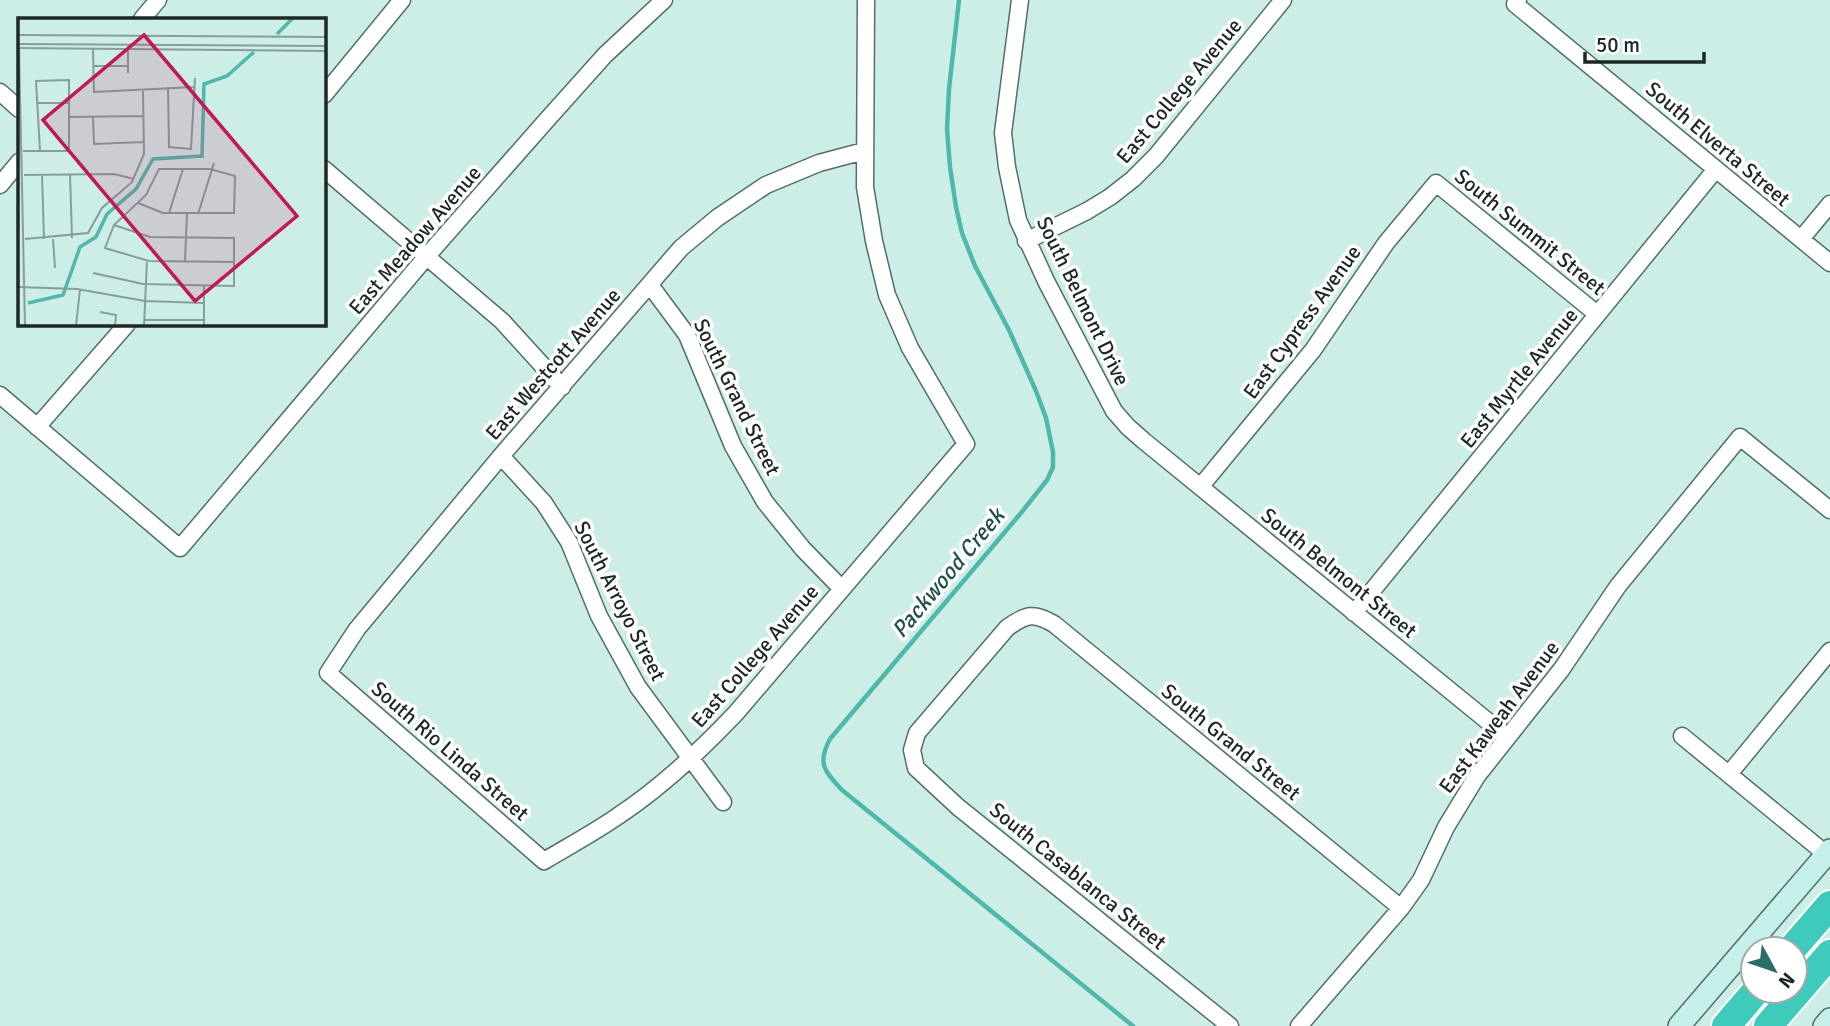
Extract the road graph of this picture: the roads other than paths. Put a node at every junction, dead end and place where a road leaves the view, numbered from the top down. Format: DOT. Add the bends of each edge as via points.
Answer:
graph roads {
  1 [pos="158,0"];
  2 [pos="402,0"];
  3 [pos="664,0"];
  4 [pos="866,0"];
  5 [pos="1020,0"];
  6 [pos="1283,0"];
  7 [pos="1517,2"];
  8 [pos="143,18"];
  9 [pos="0,92"];
  10 [pos="326,93"];
  11 [pos="18,108"];
  12 [pos="864,151"];
  13 [pos="18,163"];
  14 [pos="1716,169"];
  15 [pos="326,171"];
  16 [pos="1436,183"];
  17 [pos="0,185"];
  18 [pos="1830,204"];
  19 [pos="1801,239"];
  20 [pos="1026,241"];
  21 [pos="427,256"];
  22 [pos="1830,263"];
  23 [pos="650,285"];
  24 [pos="1597,314"];
  25 [pos="125,326"];
  26 [pos="562,387"];
  27 [pos="0,396"];
  28 [pos="37,427"];
  29 [pos="1144,441"];
  30 [pos="501,456"];
  31 [pos="1201,486"];
  32 [pos="1830,510"];
  33 [pos="842,589"];
  34 [pos="1354,613"];
  35 [pos="1030,615"];
  36 [pos="1830,651"];
  37 [pos="328,673"];
  38 [pos="1682,736"];
  39 [pos="1507,737"];
  40 [pos="691,758"];
  41 [pos="1729,774"];
  42 [pos="723,802"];
  43 [pos="1828,852"];
  44 [pos="544,861"];
  45 [pos="1830,905"];
  46 [pos="1401,908"];
  47 [pos="1804,935"];
  48 [pos="1830,954"];
  49 [pos="1744,1005"];
  50 [pos="1230,1026"];
  51 [pos="1299,1026"];
  52 [pos="1679,1026"];
  53 [pos="1726,1026"];
  54 [pos="1768,1026"];
  1 -- 8 [label="street"];
  2 -- 10 [label="street"];
  3 -- 21 [label="street, East Meadow Avenue" via="605,55"];
  4 -- 12 [label="street"];
  5 -- 20 [label="street, South Belmont Drive" via="1003,133"];
  6 -- 20 [label="street, East College Avenue" via="1133,179 1087,211"];
  7 -- 14 [label="street, South Elverta Street"];
  9 -- 11 [label="street"];
  12 -- 23 [label="street, East Westcott Avenue" via="766,185 681,248"];
  12 -- 33 [label="street, East College Avenue" via="865,187 887,295 910,348 966,444"];
  13 -- 17 [label="street"];
  14 -- 19 [label="street, South Elverta Street"];
  14 -- 24 [label="street, East Myrtle Avenue"];
  15 -- 21 [label="street"];
  16 -- 24 [label="street, South Summit Street"];
  16 -- 31 [label="street, East Cypress Avenue" via="1386,243 1313,350"];
  18 -- 19 [label="street"];
  19 -- 22 [label="street, South Elverta Street"];
  20 -- 29 [label="street, South Belmont Drive" via="1114,411"];
  21 -- 26 [label="street" via="502,321"];
  21 -- 28 [label="street, East Meadow Avenue" via="180,548"];
  23 -- 26 [label="street, East Westcott Avenue"];
  23 -- 33 [label="street, South Grand Street" via="687,334 733,446 765,502"];
  24 -- 34 [label="street, East Myrtle Avenue"];
  25 -- 28 [label="street"];
  26 -- 30 [label="street, East Westcott Avenue"];
  27 -- 28 [label="street"];
  29 -- 31 [label="street, South Belmont Street"];
  30 -- 37 [label="street, East Westcott Avenue" via="357,629"];
  30 -- 40 [label="street, South Arroyo Street" via="551,512 638,687"];
  31 -- 34 [label="street, South Belmont Street"];
  32 -- 39 [label="street, East Kaweah Avenue" via="1740,437 1618,586 1561,670"];
  33 -- 40 [label="street, East College Avenue" via="736,713"];
  34 -- 39 [label="street, South Belmont Street"];
  35 -- 46 [label="street, South Grand Street" via="1054,624"];
  35 -- 50 [label="street, South Casablanca Street" via="1007,628 917,733 912,750 916,768"];
  36 -- 41 [label="street"];
  37 -- 44 [label="street, South Rio Linda Street"];
  38 -- 41 [label="street"];
  39 -- 46 [label="street, East Kaweah Avenue" via="1477,776 1446,827 1422,880"];
  40 -- 42 [label="street, South Arroyo Street"];
  40 -- 44 [label="street, East College Avenue" via="618,816"];
  41 -- 43 [label="street"];
  43 -- 52 [label="street"];
  45 -- 47 [label="highway"];
  46 -- 51 [label="street, East Kaweah Avenue"];
  48 -- 54 [label="highway"];
  49 -- 53 [label="highway"];
}
